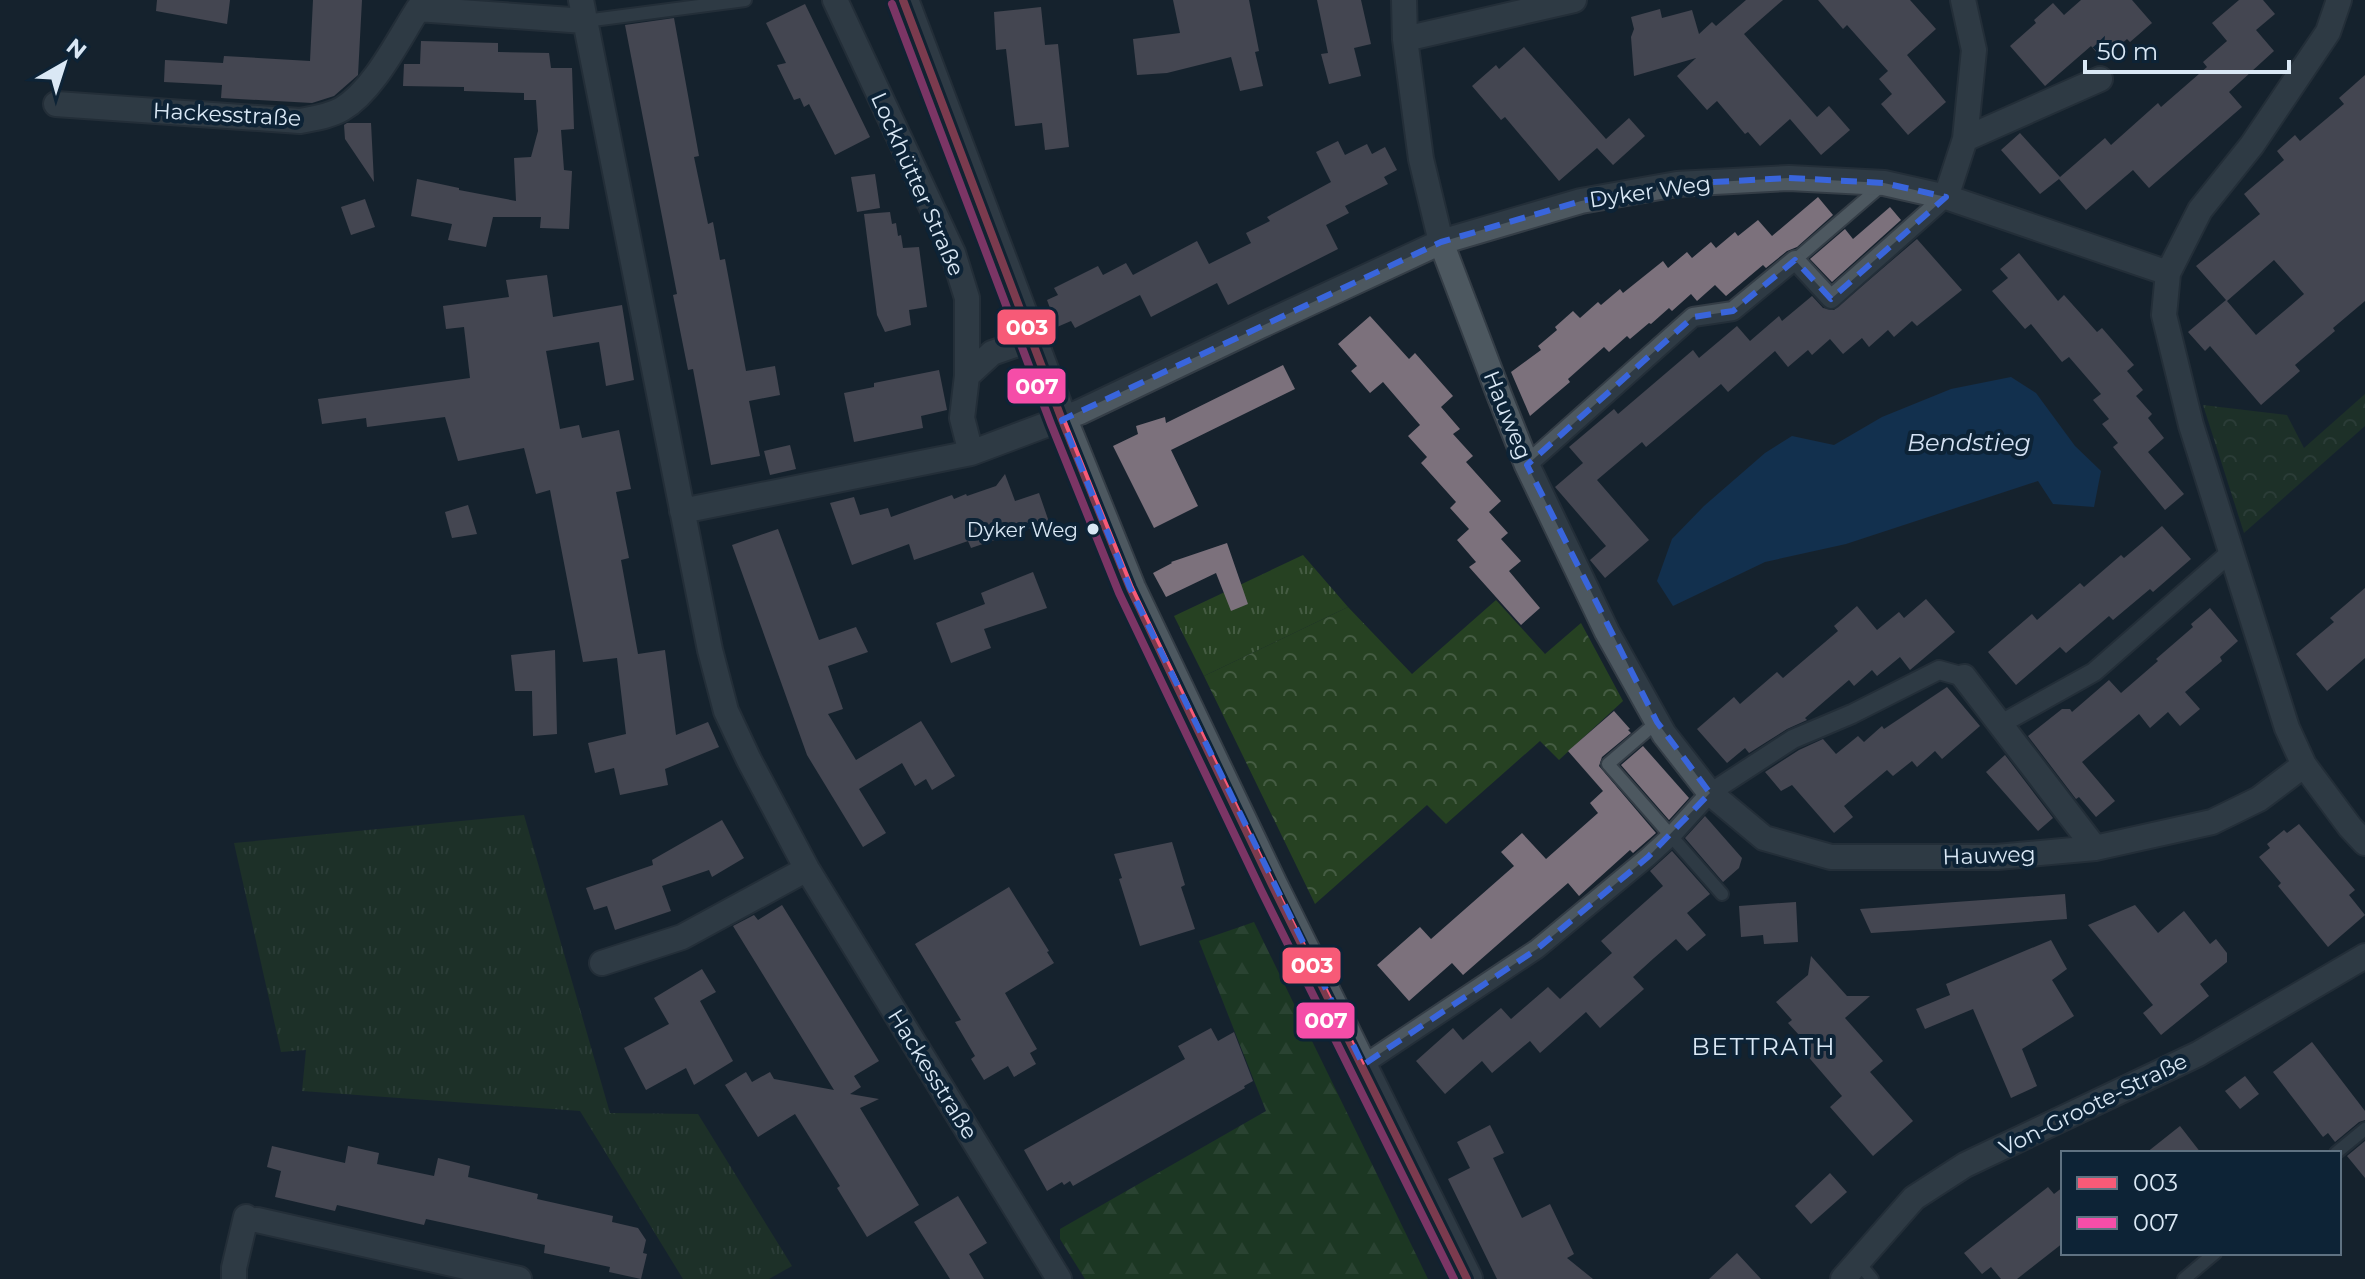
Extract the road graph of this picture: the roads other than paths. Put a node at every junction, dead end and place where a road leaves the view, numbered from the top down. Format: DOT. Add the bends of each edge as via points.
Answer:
graph roads {
  1 [pos="745,0"];
  2 [pos="835,0"];
  3 [pos="903,0"];
  4 [pos="1404,0"];
  5 [pos="1574,0"];
  6 [pos="1963,0"];
  7 [pos="2339,0"];
  8 [pos="583,11"];
  9 [pos="1405,39"];
  10 [pos="2100,79"];
  11 [pos="56,104"];
  12 [pos="1965,139"];
  13 [pos="1884,183"];
  14 [pos="1946,197"];
  15 [pos="1441,242"];
  16 [pos="1795,260"];
  17 [pos="2168,273"];
  18 [pos="1032,339"];
  19 [pos="967,376"];
  20 [pos="1062,420"];
  21 [pos="971,453"];
  22 [pos="1527,465"];
  23 [pos="682,511"];
  24 [pos="2230,553"];
  25 [pos="1964,677"];
  26 [pos="1657,722"];
  27 [pos="2001,724"];
  28 [pos="2304,765"];
  29 [pos="1710,793"];
  30 [pos="1672,835"];
  31 [pos="2365,843"];
  32 [pos="2095,848"];
  33 [pos="807,869"];
  34 [pos="1722,894"];
  35 [pos="2365,956"];
  36 [pos="602,963"];
  37 [pos="1363,1065"];
  38 [pos="2365,1129"];
  39 [pos="2338,1151"];
  40 [pos="2213,1255"];
  41 [pos="1858,1273"];
  42 [pos="234,1279"];
  43 [pos="519,1279"];
  44 [pos="1059,1279"];
  45 [pos="1467,1279"];
  46 [pos="2184,1279"];
  1 -- 8 [label="lane"];
  2 -- 19 [label="street, Lockhütter Straße" via="953,253 967,298"];
  3 -- 18 [label="street, Lockhütter Straße"];
  4 -- 9 [label="street, Hauweg"];
  5 -- 9 [label="street"];
  6 -- 12 [label="street" via="1974,50"];
  7 -- 17 [label="street" via="2328,32 2252,145 2200,210"];
  8 -- 11 [label="street, Hackesstraße" via="418,9 371,81 345,108 300,121"];
  8 -- 23 [label="street, Hackesstraße"];
  9 -- 15 [label="street, Hauweg" via="1421,159"];
  10 -- 12 [label="street"];
  12 -- 14 [label="street"];
  13 -- 14 [label="street, Dyker Weg"];
  13 -- 15 [label="street, Dyker Weg" via="1789,178 1677,184 1581,201"];
  13 -- 16 [label="lane"];
  14 -- 16 [label="street" via="1831,299"];
  14 -- 17 [label="street, Dyker Weg"];
  15 -- 20 [label="street, Dyker Weg"];
  15 -- 22 [label="street, Hauweg"];
  16 -- 22 [label="street" via="1733,311 1693,317"];
  17 -- 24 [label="street" via="2164,315 2170,343"];
  18 -- 19 [label="street" via="992,353"];
  18 -- 20 [label="street, Lockhütter Straße"];
  19 -- 21 [label="street, Lockhütter Straße" via="962,418"];
  20 -- 21 [label="street"];
  20 -- 37 [label="street, Lockhütter Straße" via="1130,588"];
  21 -- 23 [label="street"];
  22 -- 26 [label="street, Hauweg"];
  23 -- 33 [label="street, Hackesstraße" via="726,711"];
  24 -- 27 [label="street" via="2094,672"];
  24 -- 28 [label="street"];
  25 -- 27 [label="street"];
  25 -- 29 [label="street" via="1939,670 1793,739"];
  26 -- 29 [label="street, Hauweg"];
  26 -- 30 [label="lane" via="1608,764"];
  27 -- 32 [label="street"];
  28 -- 31 [label="street"];
  28 -- 32 [label="street, Hauweg" via="2259,799 2212,822"];
  29 -- 30 [label="street"];
  29 -- 32 [label="street, Hauweg" via="1764,838 1831,857 1997,857"];
  30 -- 34 [label="lane"];
  30 -- 37 [label="street" via="1537,949"];
  33 -- 36 [label="street" via="682,937"];
  33 -- 44 [label="street, Hackesstraße"];
  35 -- 41 [label="street, Von-Groote-Straße" via="2198,1054 1965,1165 1914,1198"];
  37 -- 45 [label="street, Lockhütter Straße"];
  38 -- 39 [label="lane"];
  40 -- 46 [label="lane"];
  42 -- 43 [label="street" via="251,1218"];
}
